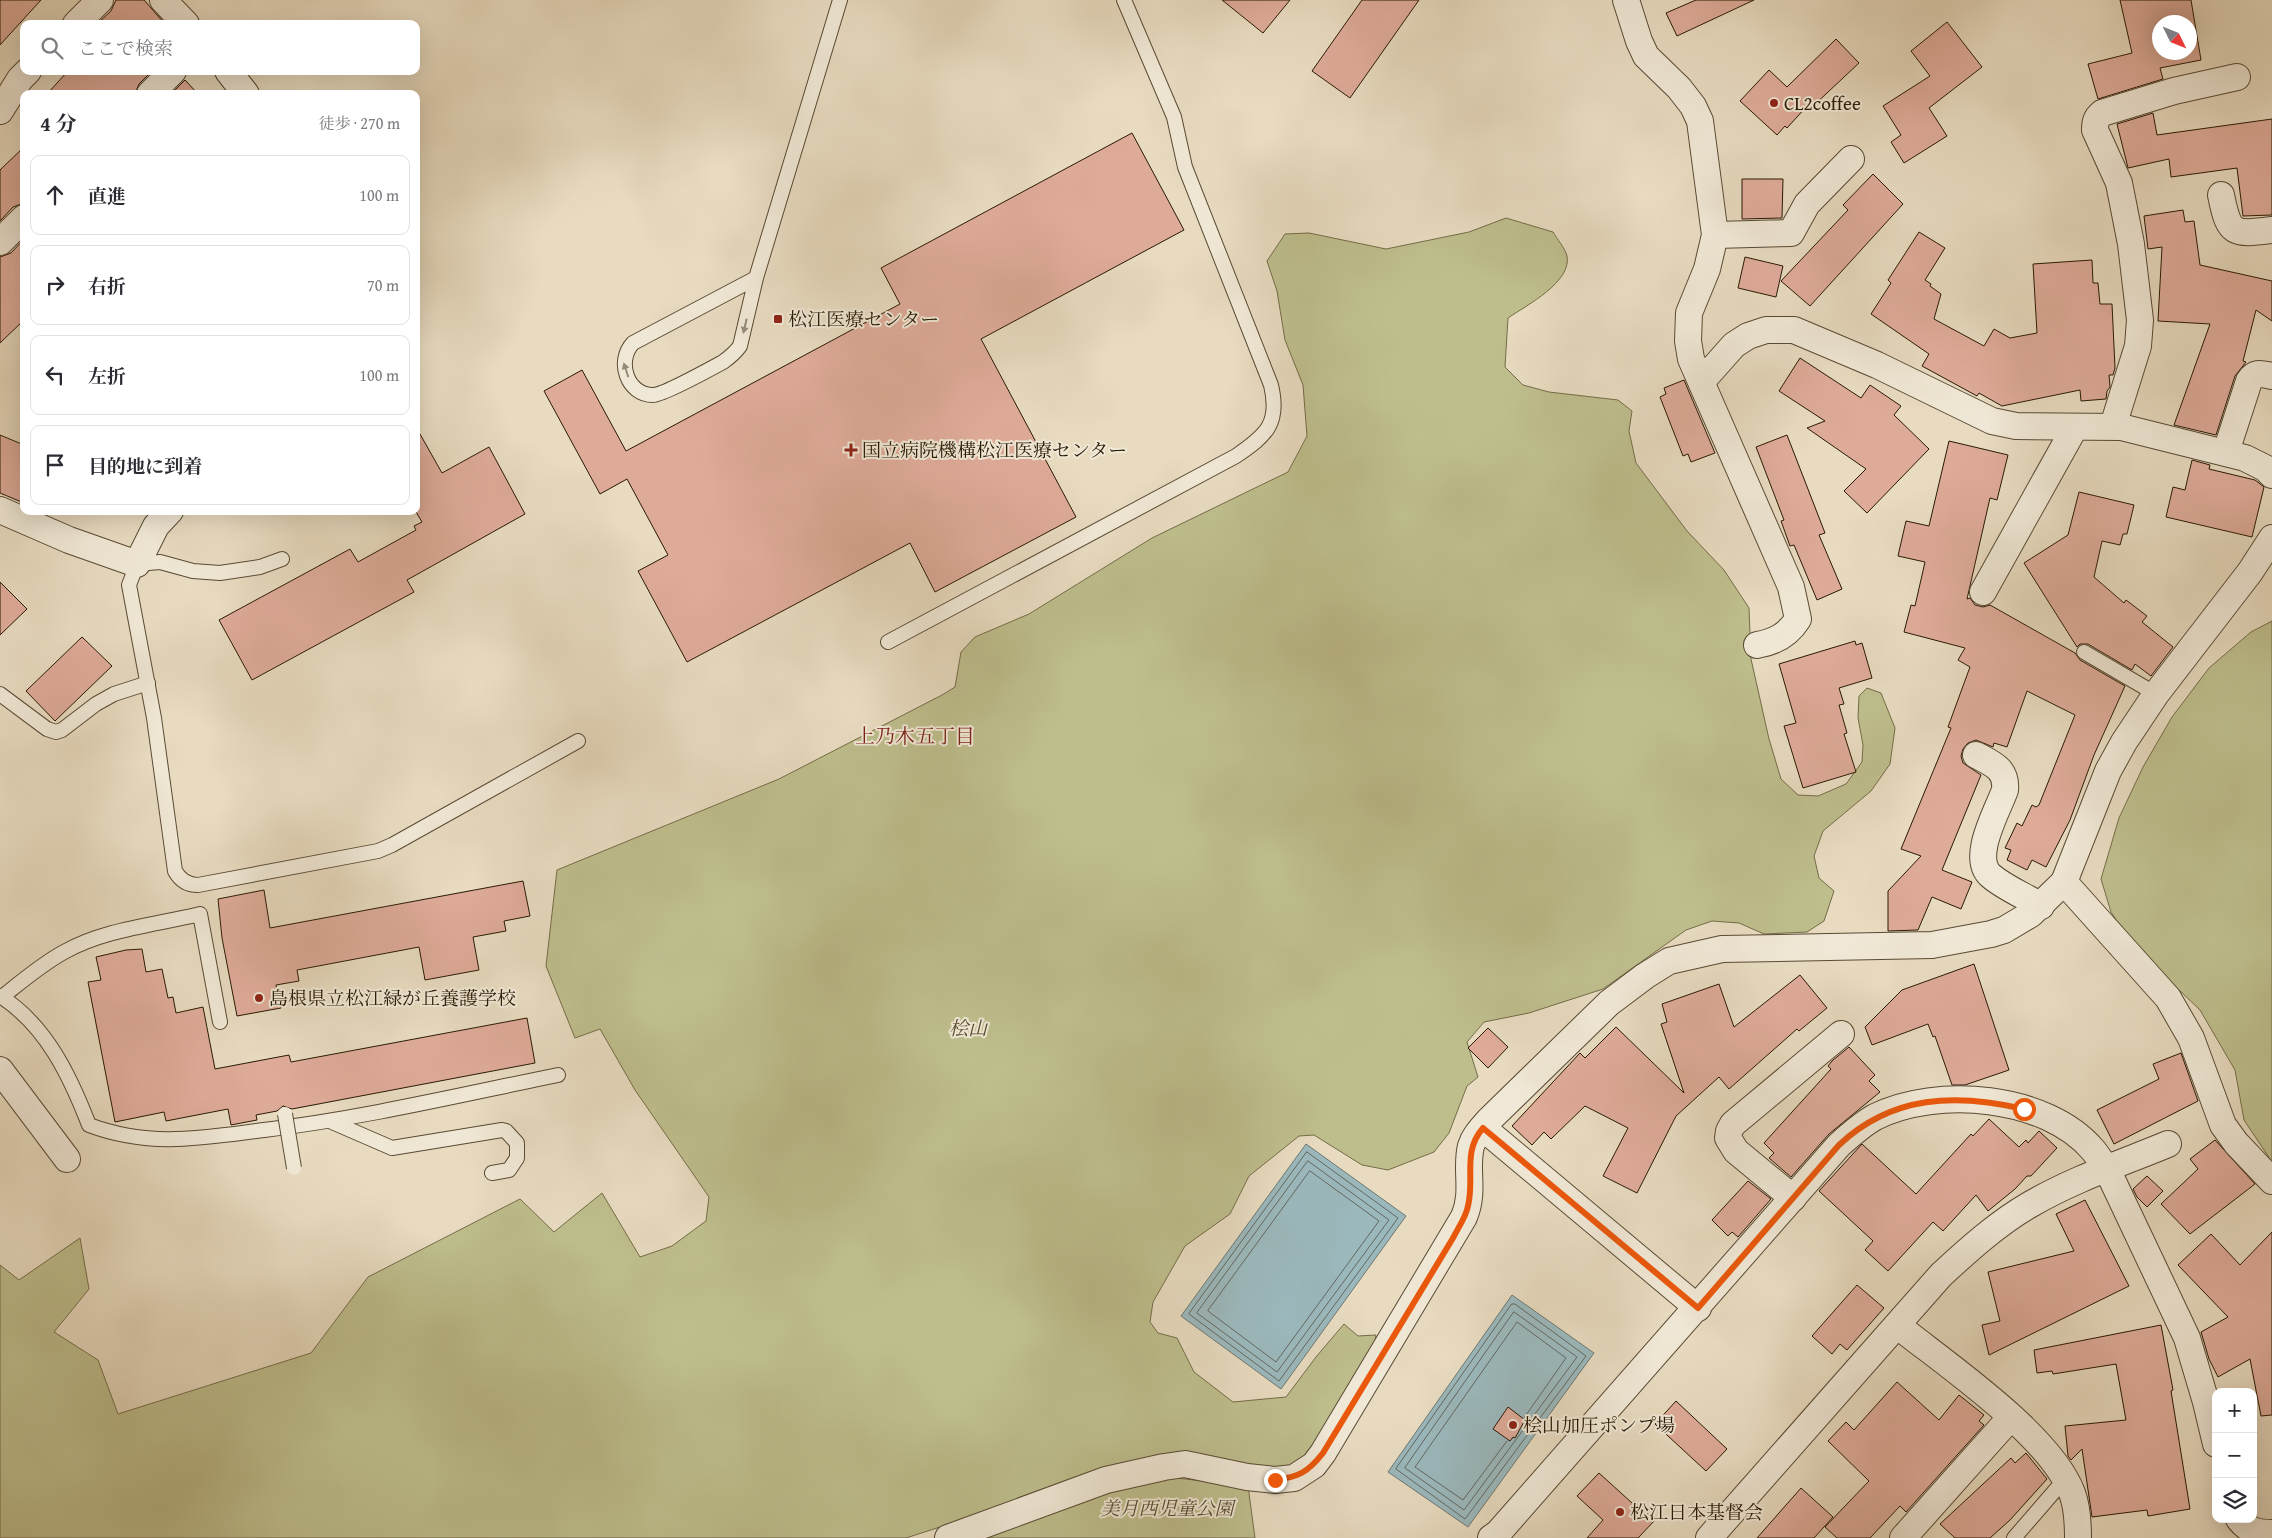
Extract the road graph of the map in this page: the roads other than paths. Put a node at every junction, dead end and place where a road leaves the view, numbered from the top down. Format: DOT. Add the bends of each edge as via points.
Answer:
graph roads {
  1 [pos="100,0"];
  2 [pos="163,0"];
  3 [pos="840,0"];
  4 [pos="1124,0"];
  5 [pos="1626,0"];
  6 [pos="80,20"];
  7 [pos="182,20"];
  8 [pos="24,75"];
  9 [pos="169,75"];
  10 [pos="231,75"];
  11 [pos="2237,77"];
  12 [pos="154,90"];
  13 [pos="243,90"];
  14 [pos="0,111"];
  15 [pos="1851,159"];
  16 [pos="2221,195"];
  17 [pos="20,222"];
  18 [pos="2272,230"];
  19 [pos="1715,235"];
  20 [pos="0,242"];
  21 [pos="756,278"];
  22 [pos="2272,376"];
  23 [pos="1702,381"];
  24 [pos="2113,426"];
  25 [pos="2076,427"];
  26 [pos="2226,452"];
  27 [pos="2270,471"];
  28 [pos="0,510"];
  29 [pos="164,515"];
  30 [pos="2272,538"];
  31 [pos="282,559"];
  32 [pos="137,564"];
  33 [pos="1983,592"];
  34 [pos="888,642"];
  35 [pos="1757,645"];
  36 [pos="2084,652"];
  37 [pos="148,683"];
  38 [pos="0,694"];
  39 [pos="2156,694"];
  40 [pos="578,741"];
  41 [pos="1976,755"];
  42 [pos="2064,882"];
  43 [pos="2041,906"];
  44 [pos="1,996"];
  45 [pos="220,1022"];
  46 [pos="1841,1034"];
  47 [pos="0,1070"];
  48 [pos="558,1075"];
  49 [pos="285,1114"];
  50 [pos="332,1122"];
  51 [pos="1483,1128"];
  52 [pos="2168,1144"];
  53 [pos="67,1159"];
  54 [pos="294,1168"];
  55 [pos="2106,1169"];
  56 [pos="492,1173"];
  57 [pos="2272,1182"];
  58 [pos="1793,1198"];
  59 [pos="1698,1308"];
  60 [pos="1898,1326"];
  61 [pos="2011,1417"];
  62 [pos="2213,1433"];
  63 [pos="2065,1479"];
  64 [pos="2242,1523"];
  65 [pos="2083,1530"];
  66 [pos="2272,1533"];
  67 [pos="948,1538"];
  68 [pos="1490,1538"];
  69 [pos="1709,1538"];
  70 [pos="1904,1538"];
  71 [pos="2014,1538"];
  1 -- 6 [label="street"];
  2 -- 7 [label="street"];
  3 -- 21 [label="lane"];
  4 -- 34 [label="lane" via="1174,117 1185,167 1271,385 1275,402 1272,421 1261,438 1236,456"];
  5 -- 19 [label="street" via="1646,56 1679,88 1700,122"];
  8 -- 14 [label="street"];
  9 -- 12 [label="street"];
  10 -- 13 [label="street"];
  11 -- 24 [label="street" via="2174,91 2097,117 2095,130 2119,183 2140,320 2138,346"];
  15 -- 19 [label="street" via="1807,204 1791,233"];
  16 -- 18 [label="street" via="2225,215 2236,230 2243,233"];
  17 -- 20 [label="street"];
  19 -- 23 [label="street" via="1707,269 1690,313 1688,341 1691,359"];
  21 -- 21 [label="lane, one-way" via="742,340 734,354 658,394 644,394 631,383 623,362 633,343"];
  22 -- 26 [label="street" via="2258,373 2252,376"];
  23 -- 25 [label="street" via="1734,345 1748,336 1766,330 1794,330 1877,365 1992,421 2016,426"];
  23 -- 35 [label="street" via="1792,587 1796,606 1798,619 1792,629 1779,639"];
  24 -- 25 [label="street"];
  24 -- 26 [label="street"];
  25 -- 33 [label="street"];
  26 -- 27 [label="street"];
  28 -- 32 [label="street" via="69,540"];
  29 -- 32 [label="street"];
  30 -- 39 [label="street" via="2250,572"];
  31 -- 32 [label="lane" via="260,567 220,573 193,571 160,562"];
  32 -- 37 [label="lane" via="129,585"];
  36 -- 39 [label="lane"];
  37 -- 38 [label="lane" via="114,694 56,732 47,729"];
  37 -- 40 [label="lane" via="175,871 191,885 378,851"];
  39 -- 42 [label="street" via="2108,771"];
  41 -- 43 [label="street" via="2001,770 2006,783 1983,850 1984,864 1992,876"];
  42 -- 43 [label="street"];
  42 -- 57 [label="street" via="2168,998 2191,1038 2223,1125"];
  43 -- 51 [label="street" via="2004,930 1932,946 1722,949 1669,961 1609,1003"];
  44 -- 45 [label="lane" via="33,972 81,944 120,931 200,914"];
  44 -- 50 [label="lane" via="39,1029 52,1048 77,1094 89,1125 135,1138 190,1139"];
  46 -- 58 [label="street" via="1729,1131 1728,1138 1736,1151"];
  47 -- 53 [label="street"];
  48 -- 50 [label="lane"];
  49 -- 54 [label="lane, bridge"];
  50 -- 56 [label="lane" via="392,1148 506,1131 517,1143 517,1158 509,1170"];
  51 -- 59 [label="street"];
  51 -- 67 [label="street" via="1471,1146 1471,1191 1464,1217 1323,1453 1305,1472 1294,1478 1275,1480 1185,1464 1164,1467 1106,1480"];
  52 -- 55 [label="street"];
  55 -- 58 [label="street" via="2093,1150 2045,1116 1978,1100 1947,1100 1897,1108 1855,1130"];
  55 -- 60 [label="street" via="2072,1182 1997,1226 1941,1275"];
  55 -- 62 [label="street" via="2186,1338"];
  58 -- 59 [label="street"];
  59 -- 68 [label="street" via="1498,1533"];
  60 -- 61 [label="street"];
  60 -- 69 [label="street"];
  61 -- 63 [label="street" via="2051,1459"];
  61 -- 70 [label="street"];
  63 -- 65 [label="street"];
  63 -- 71 [label="lane"];
  64 -- 66 [label="street" via="2253,1531"];
}
